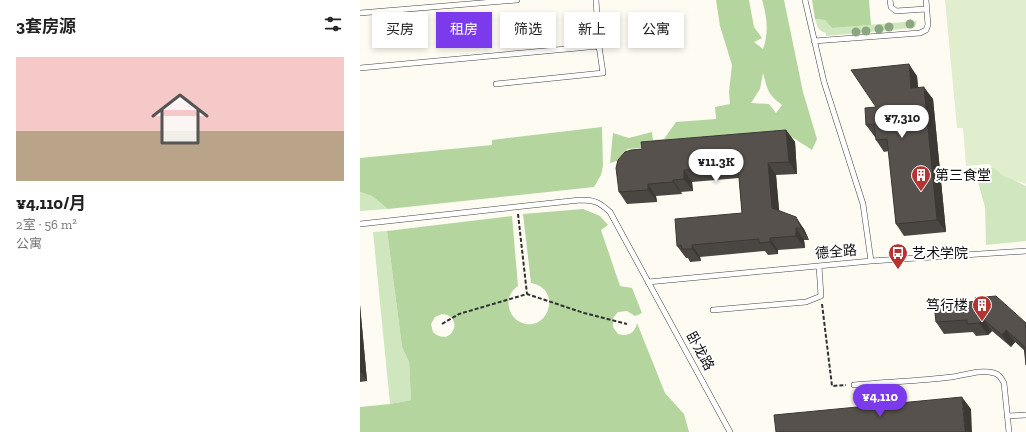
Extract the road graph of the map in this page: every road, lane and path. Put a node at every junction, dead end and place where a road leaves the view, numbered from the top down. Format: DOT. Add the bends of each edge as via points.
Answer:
graph roads {
  1 [pos="517,0"];
  2 [pos="596,0"];
  3 [pos="805,0"];
  4 [pos="890,0"];
  5 [pos="926,0"];
  6 [pos="926,9"];
  7 [pos="597,12"];
  8 [pos="360,13"];
  9 [pos="814,41"];
  10 [pos="577,48"];
  11 [pos="599,48"];
  12 [pos="360,68"];
  13 [pos="496,84"];
  14 [pos="517,207"];
  15 [pos="360,224"];
  16 [pos="1026,251"];
  17 [pos="871,261"];
  18 [pos="819,266"];
  19 [pos="648,282"];
  20 [pos="527,294"];
  21 [pos="713,310"];
  22 [pos="823,312"];
  23 [pos="442,324"];
  24 [pos="628,324"];
  25 [pos="854,385"];
  26 [pos="1026,415"];
  27 [pos="1007,416"];
  28 [pos="730,432"];
  29 [pos="1009,432"];
  1 -- 8 [label="lane"];
  2 -- 7 [label="lane"];
  3 -- 9 [label="lane"];
  4 -- 6 [label="lane" via="896,11"];
  5 -- 6 [label="lane"];
  6 -- 9 [label="lane" via="928,25 926,30 920,33"];
  9 -- 17 [label="lane" via="862,204"];
  10 -- 12 [label="lane"];
  11 -- 13 [label="lane" via="603,72"];
  14 -- 15 [label="lane, 卧龙路"];
  14 -- 19 [label="lane, 卧龙路" via="580,200 598,201 610,212"];
  14 -- 20 [label="path"];
  16 -- 17 [label="lane, 德全路"];
  17 -- 18 [label="lane, 德全路"];
  18 -- 19 [label="lane, 德全路"];
  18 -- 21 [label="lane" via="821,296 806,302"];
  19 -- 28 [label="lane, 卧龙路"];
  20 -- 23 [label="path" via="459,314"];
  20 -- 24 [label="path"];
  22 -- 25 [label="path" via="832,386"];
  25 -- 27 [label="lane" via="952,377 972,372 996,373 1004,384"];
  26 -- 27 [label="lane"];
  27 -- 29 [label="lane"];
}
